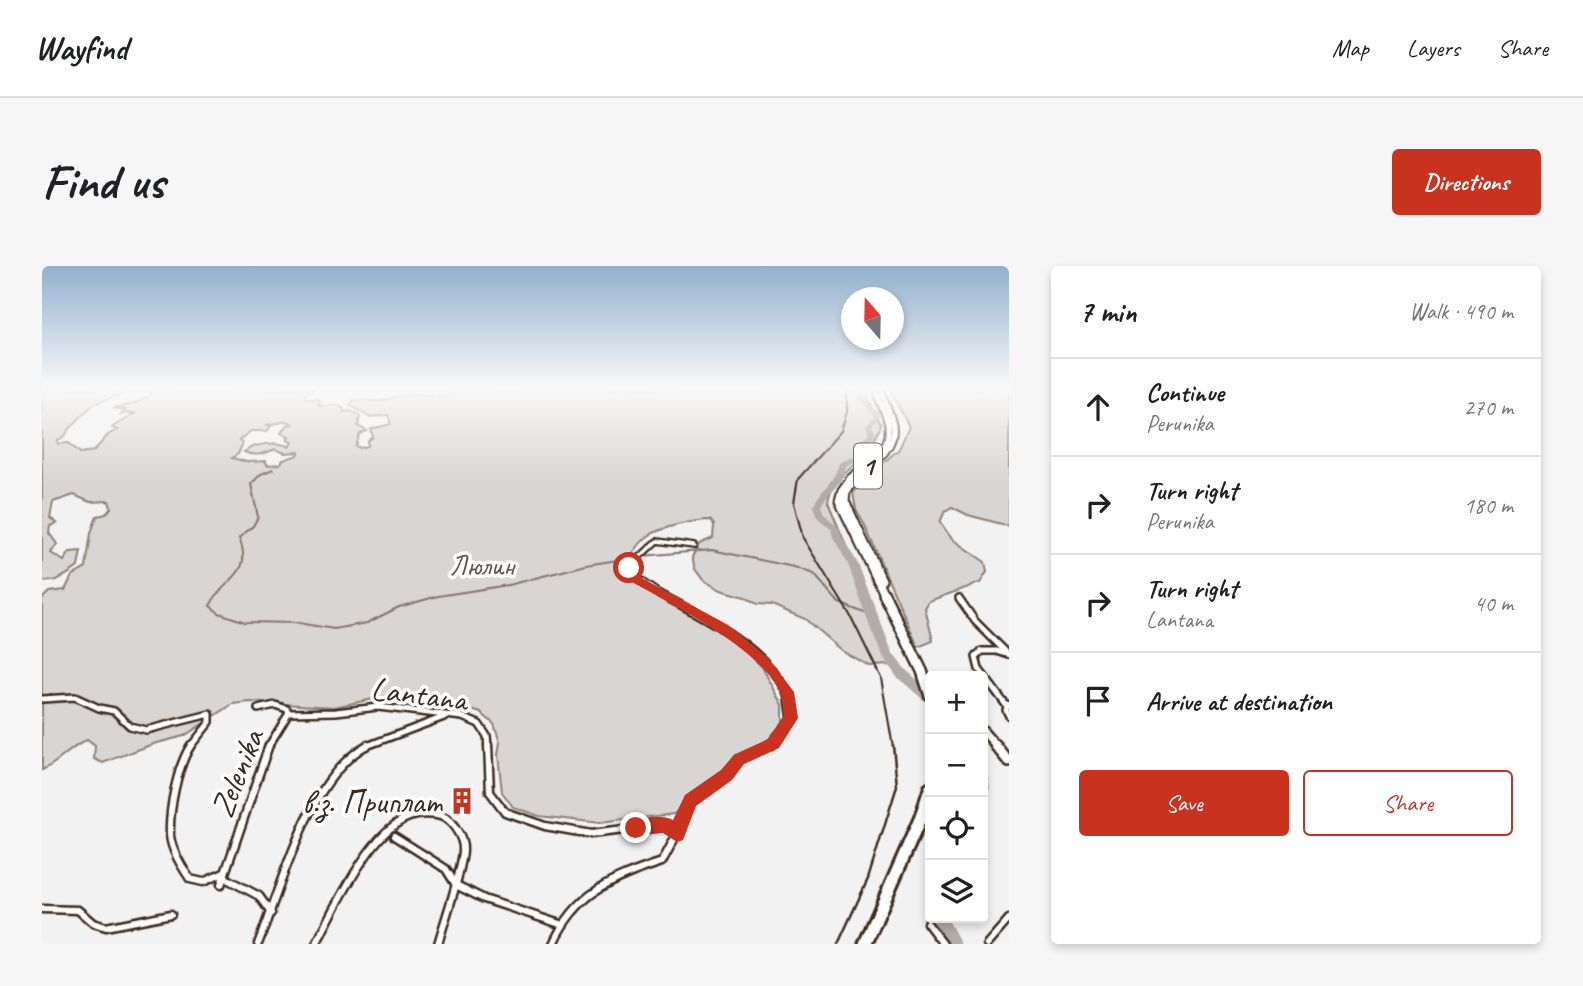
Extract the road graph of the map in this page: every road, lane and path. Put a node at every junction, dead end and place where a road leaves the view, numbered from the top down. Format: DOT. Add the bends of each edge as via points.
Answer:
graph roads {
  1 [pos="895,421"];
  2 [pos="694,546"];
  3 [pos="959,598"];
  4 [pos="1009,655"];
  5 [pos="925,677"];
  6 [pos="49,696"];
  7 [pos="42,699"];
  8 [pos="1008,705"];
  9 [pos="258,709"];
  10 [pos="289,713"];
  11 [pos="446,716"];
  12 [pos="1009,716"];
  13 [pos="986,734"];
  14 [pos="1009,761"];
  15 [pos="927,797"];
  16 [pos="677,834"];
  17 [pos="394,836"];
  18 [pos="225,873"];
  19 [pos="221,885"];
  20 [pos="456,885"];
  21 [pos="42,909"];
  22 [pos="271,913"];
  23 [pos="172,914"];
  24 [pos="1009,919"];
  25 [pos="927,923"];
  26 [pos="560,924"];
  27 [pos="258,944"];
  28 [pos="316,944"];
  29 [pos="438,944"];
  30 [pos="553,944"];
  31 [pos="865,944"];
  32 [pos="943,944"];
  33 [pos="987,944"];
  1 -- 5 [label="highway, 1" via="895,440 851,483 845,501"];
  2 -- 16 [label="street" via="661,540 638,556 629,572 724,628 764,662 787,692 792,718 774,744 739,759 727,775 691,801"];
  3 -- 4 [label="street"];
  4 -- 8 [label="street" via="982,651 976,657 979,668"];
  6 -- 7 [label="street"];
  7 -- 18 [label="street" via="75,697 114,711 130,726 146,730 210,713 210,722 181,762 170,836 190,879 203,882"];
  8 -- 12 [label="street"];
  9 -- 10 [label="street, Zelenika" via="275,705"];
  10 -- 11 [label="street, Lantana" via="378,707"];
  10 -- 18 [label="street, Zelenika" via="267,748"];
  11 -- 16 [label="street, Lantana" via="479,724 487,736 490,792 505,812 564,831 591,834 666,825"];
  11 -- 22 [label="street" via="360,749 343,761 306,822"];
  13 -- 14 [label="street"];
  15 -- 31 [label="highway"];
  16 -- 26 [label="street" via="662,862 588,892"];
  17 -- 20 [label="street" via="446,869"];
  18 -- 19 [label="street, Zelenika"];
  18 -- 22 [label="street" via="227,879 259,896"];
  20 -- 26 [label="street"];
  20 -- 28 [label="street" via="463,849 458,832 441,815 421,813 395,824 375,846"];
  20 -- 29 [label="street"];
  21 -- 23 [label="street" via="79,909 87,912 93,923 106,927"];
  22 -- 27 [label="street"];
  24 -- 33 [label="street"];
  25 -- 32 [label="street"];
  26 -- 30 [label="street"];
}
